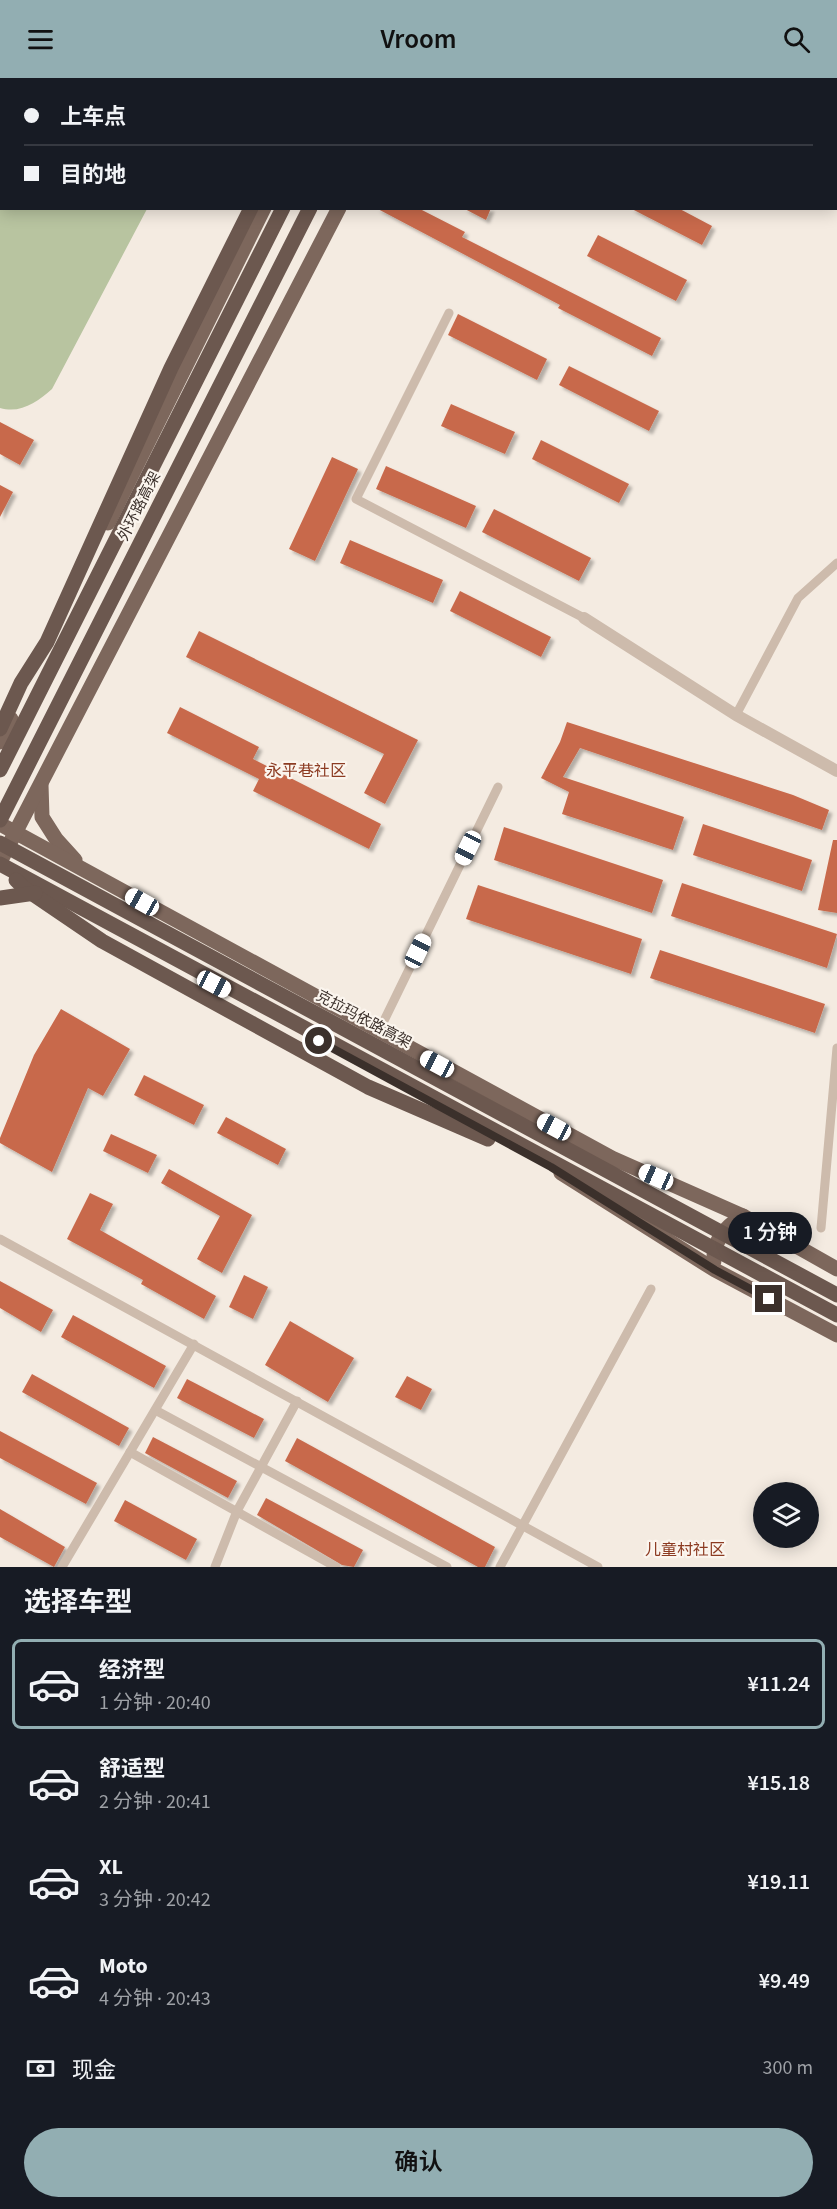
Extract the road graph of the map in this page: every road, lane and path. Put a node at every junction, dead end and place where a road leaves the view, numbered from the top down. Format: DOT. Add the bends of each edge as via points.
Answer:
graph roads {
  1 [pos="250,210"];
  2 [pos="263,210"];
  3 [pos="282,210"];
  4 [pos="309,210"];
  5 [pos="338,210"];
  6 [pos="449,314"];
  7 [pos="837,563"];
  8 [pos="584,618"];
  9 [pos="21,683"];
  10 [pos="0,701"];
  11 [pos="736,715"];
  12 [pos="1,735"];
  13 [pos="0,770"];
  14 [pos="837,771"];
  15 [pos="40,785"];
  16 [pos="498,786"];
  17 [pos="0,820"];
  18 [pos="0,824"];
  19 [pos="16,832"];
  20 [pos="0,843"];
  21 [pos="0,864"];
  22 [pos="82,869"];
  23 [pos="46,892"];
  24 [pos="0,898"];
  25 [pos="378,1033"];
  26 [pos="837,1048"];
  27 [pos="743,1216"];
  28 [pos="821,1228"];
  29 [pos="0,1239"];
  30 [pos="835,1268"];
  31 [pos="715,1270"];
  32 [pos="651,1289"];
  33 [pos="837,1295"];
  34 [pos="837,1315"];
  35 [pos="805,1318"];
  36 [pos="837,1335"];
  37 [pos="837,1341"];
  38 [pos="194,1344"];
  39 [pos="297,1401"];
  40 [pos="156,1411"];
  41 [pos="130,1452"];
  42 [pos="262,1468"];
  43 [pos="237,1511"];
  44 [pos="523,1526"];
  45 [pos="62,1567"];
  46 [pos="215,1567"];
  47 [pos="336,1567"];
  48 [pos="447,1567"];
  49 [pos="500,1567"];
  50 [pos="598,1567"];
  1 -- 9 [label="highway" via="171,368 47,642"];
  2 -- 12 [label="main road"];
  3 -- 13 [label="highway, 外环路高架"];
  4 -- 17 [label="highway, 外环路高架"];
  5 -- 15 [label="main road"];
  6 -- 8 [label="street" via="356,499"];
  7 -- 11 [label="street" via="798,598"];
  8 -- 11 [label="street"];
  9 -- 10 [label="highway"];
  9 -- 12 [label="highway"];
  11 -- 14 [label="street"];
  15 -- 19 [label="main road"];
  15 -- 22 [label="main road" via="42,817"];
  16 -- 25 [label="street"];
  18 -- 19 [label="main road"];
  19 -- 21 [label="main road"];
  19 -- 22 [label="main road"];
  20 -- 33 [label="highway, 克拉玛依路高架"];
  21 -- 23 [label="main road"];
  21 -- 34 [label="highway"];
  22 -- 25 [label="main road"];
  23 -- 24 [label="highway"];
  23 -- 31 [label="main road" via="551,1167"];
  25 -- 27 [label="main road" via="612,1158"];
  26 -- 28 [label="street"];
  27 -- 30 [label="main road"];
  27 -- 31 [label="main road" via="732,1222 719,1238"];
  29 -- 38 [label="street"];
  31 -- 35 [label="main road"];
  32 -- 44 [label="street"];
  35 -- 36 [label="main road"];
  35 -- 37 [label="street"];
  38 -- 39 [label="street"];
  38 -- 40 [label="street"];
  39 -- 42 [label="street"];
  39 -- 44 [label="street"];
  40 -- 41 [label="street"];
  40 -- 42 [label="street"];
  41 -- 43 [label="street"];
  41 -- 45 [label="street"];
  42 -- 43 [label="street"];
  42 -- 48 [label="street"];
  43 -- 46 [label="street"];
  43 -- 47 [label="street"];
  44 -- 49 [label="street"];
  44 -- 50 [label="street"];
}
